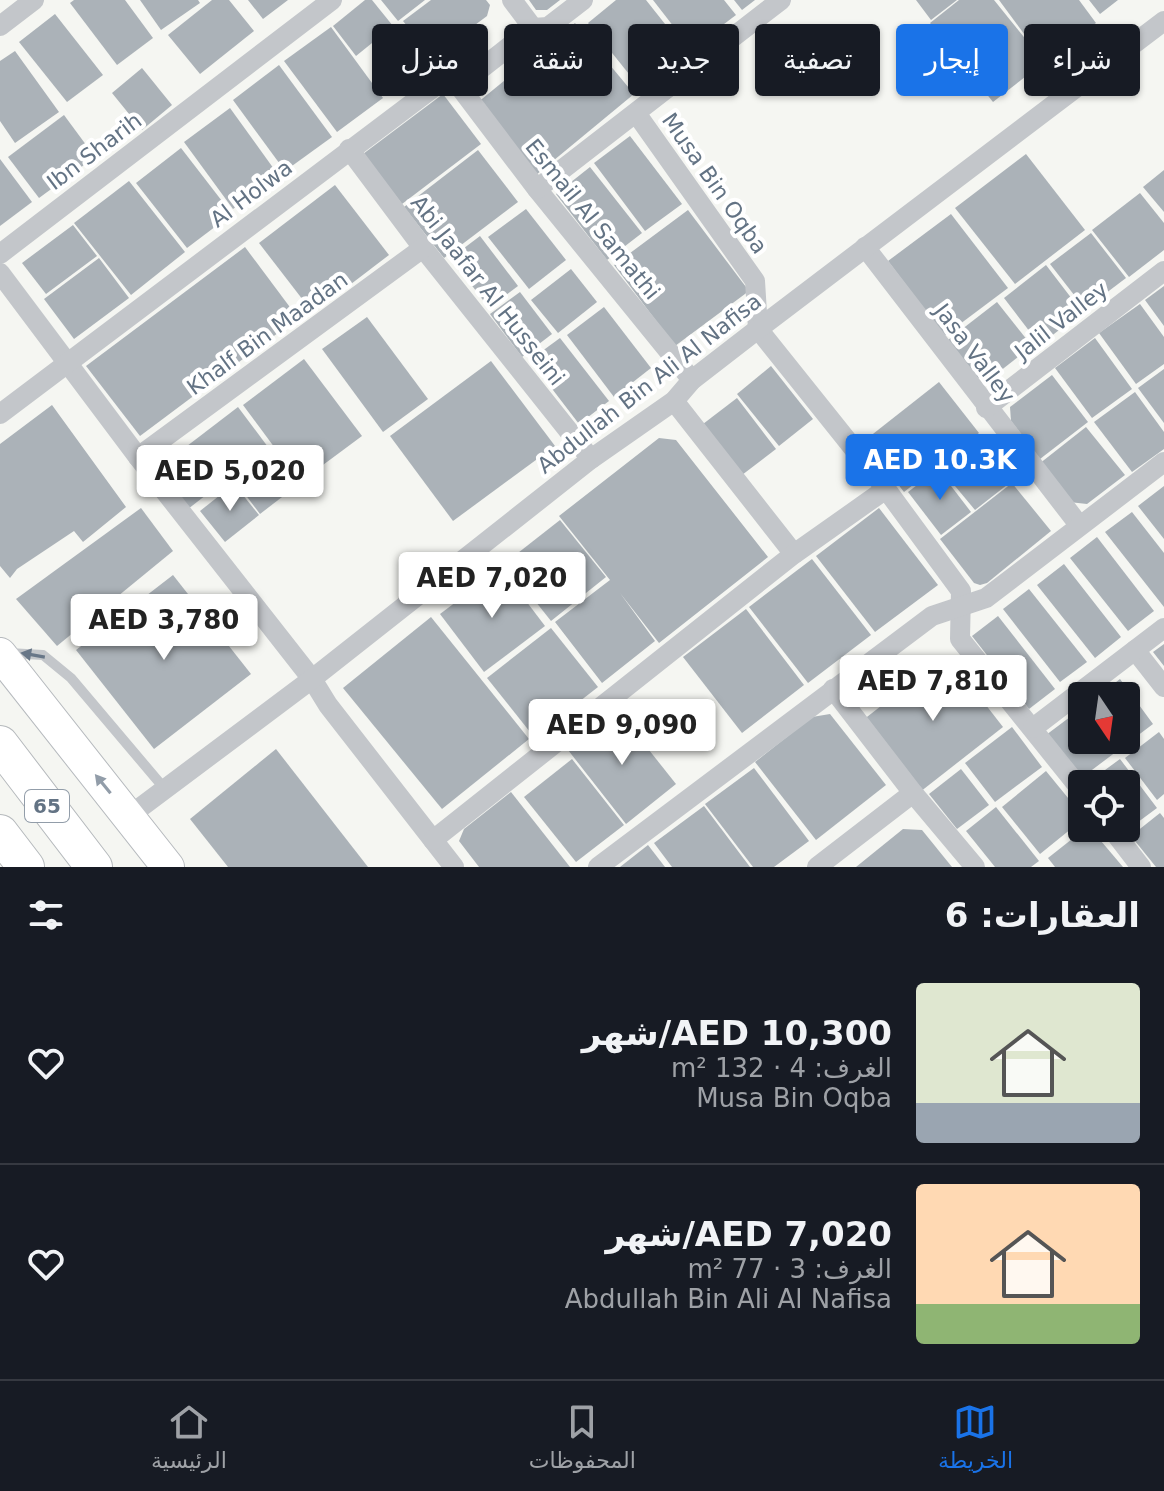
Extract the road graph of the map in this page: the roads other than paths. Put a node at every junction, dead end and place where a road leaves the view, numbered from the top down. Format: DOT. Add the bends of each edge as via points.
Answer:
graph roads {
  1 [pos="34,0"];
  2 [pos="332,0"];
  3 [pos="512,0"];
  4 [pos="583,0"];
  5 [pos="781,0"];
  6 [pos="537,24"];
  7 [pos="547,24"];
  8 [pos="0,26"];
  9 [pos="1160,32"];
  10 [pos="421,96"];
  11 [pos="467,96"];
  12 [pos="636,113"];
  13 [pos="349,149"];
  14 [pos="537,189"];
  15 [pos="865,247"];
  16 [pos="423,248"];
  17 [pos="0,254"];
  18 [pos="1164,271"];
  19 [pos="0,273"];
  20 [pos="758,329"];
  21 [pos="67,364"];
  22 [pos="692,380"];
  23 [pos="674,401"];
  24 [pos="986,408"];
  25 [pos="0,414"];
  26 [pos="138,457"];
  27 [pos="591,459"];
  28 [pos="1164,462"];
  29 [pos="886,489"];
  30 [pos="1079,525"];
  31 [pos="794,554"];
  32 [pos="960,605"];
  33 [pos="1164,628"];
  34 [pos="1135,650"];
  35 [pos="0,654"];
  36 [pos="312,679"];
  37 [pos="1164,687"];
  38 [pos="833,689"];
  39 [pos="1033,728"];
  40 [pos="0,744"];
  41 [pos="1068,773"];
  42 [pos="164,788"];
  43 [pos="913,793"];
  44 [pos="129,816"];
  45 [pos="0,833"];
  46 [pos="433,840"];
  47 [pos="1122,842"];
  48 [pos="26,867"];
  49 [pos="94,867"];
  50 [pos="168,867"];
  51 [pos="454,867"];
  52 [pos="598,867"];
  53 [pos="817,867"];
  54 [pos="975,867"];
  55 [pos="1141,867"];
  1 -- 8 [label="street"];
  2 -- 17 [label="street, Ibn Sharih"];
  3 -- 6 [label="street"];
  4 -- 7 [label="street, Al Holwa"];
  5 -- 12 [label="street"];
  9 -- 15 [label="street, Abdullah Bin Ali Al Nafisa"];
  10 -- 13 [label="street, Al Holwa"];
  11 -- 14 [label="street, Esmail Al Samathi"];
  12 -- 14 [label="street"];
  12 -- 20 [label="street, Musa Bin Oqba" via="755,281"];
  13 -- 16 [label="street, Abi Jaafar Al Husseini"];
  13 -- 21 [label="street, Al Holwa"];
  14 -- 22 [label="street, Esmail Al Samathi"];
  15 -- 20 [label="street, Abdullah Bin Ali Al Nafisa"];
  15 -- 24 [label="street, Jasa Valley"];
  16 -- 26 [label="street, Khalf Bin Maadan"];
  16 -- 27 [label="street, Abi Jaafar Al Husseini"];
  18 -- 24 [label="street, Jalil Valley"];
  19 -- 21 [label="street"];
  20 -- 22 [label="street, Abdullah Bin Ali Al Nafisa"];
  20 -- 29 [label="street"];
  21 -- 25 [label="street, Al Holwa"];
  21 -- 26 [label="street"];
  22 -- 23 [label="street, Abdullah Bin Ali Al Nafisa"];
  23 -- 27 [label="street, Abdullah Bin Ali Al Nafisa"];
  23 -- 31 [label="street"];
  24 -- 30 [label="street, Jasa Valley"];
  26 -- 36 [label="street"];
  27 -- 36 [label="street, Abdullah Bin Ali Al Nafisa"];
  28 -- 30 [label="street"];
  29 -- 31 [label="street"];
  29 -- 32 [label="street" via="961,591"];
  30 -- 32 [label="street" via="986,598"];
  31 -- 46 [label="street"];
  32 -- 38 [label="street" via="932,616"];
  32 -- 39 [label="street" via="960,639"];
  33 -- 34 [label="street"];
  34 -- 37 [label="street"];
  34 -- 39 [label="street"];
  42 -- 35 [label="lane, one-way" via="71,678 43,655"];
  44 -- 35 [label="main road, one-way"];
  36 -- 42 [label="street, Abdullah Bin Ali Al Nafisa"];
  36 -- 46 [label="street"];
  38 -- 43 [label="street"];
  38 -- 52 [label="street"];
  39 -- 41 [label="street"];
  40 -- 49 [label="highway, 65"];
  42 -- 44 [label="street, Abdullah Bin Ali Al Nafisa"];
  43 -- 53 [label="street"];
  43 -- 54 [label="street"];
  44 -- 50 [label="main road"];
  45 -- 48 [label="highway, 65"];
  46 -- 51 [label="street"];
  47 -- 55 [label="street"];
}
